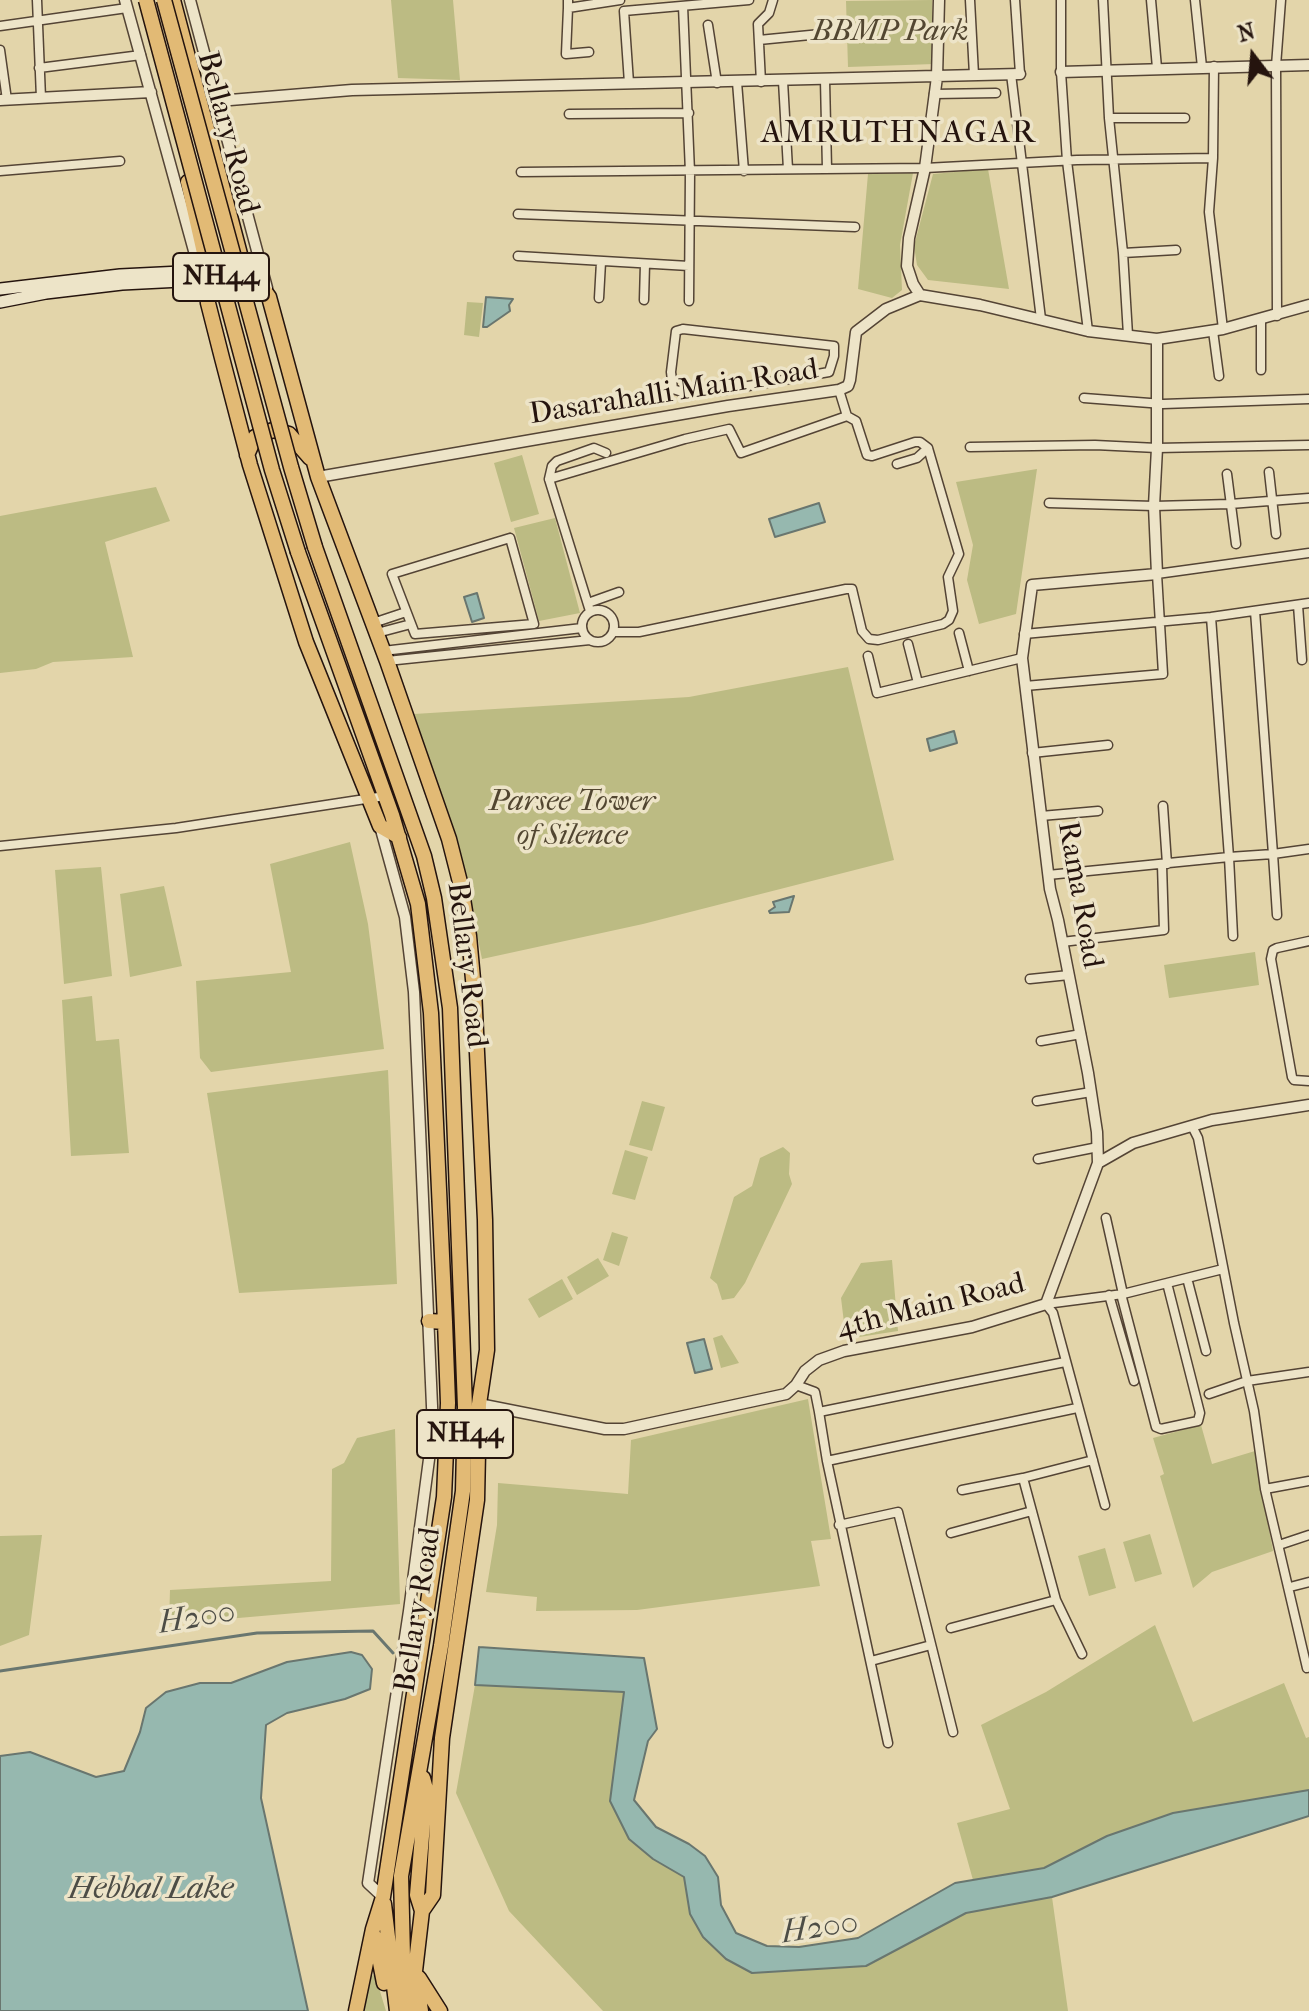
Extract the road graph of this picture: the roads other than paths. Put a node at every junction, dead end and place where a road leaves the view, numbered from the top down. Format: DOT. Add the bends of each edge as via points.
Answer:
graph roads {
  1 [pos="37,0"];
  2 [pos="164,0"];
  3 [pos="173,0"];
  4 [pos="190,0"];
  5 [pos="620,0"];
  6 [pos="749,0"];
  7 [pos="773,0"];
  8 [pos="939,0"];
  9 [pos="970,0"];
  10 [pos="1015,0"];
  11 [pos="1061,0"];
  12 [pos="1103,0"];
  13 [pos="1151,0"];
  14 [pos="1195,0"];
  15 [pos="1281,0"];
  16 [pos="135,2"];
  17 [pos="705,2"];
  18 [pos="568,4"];
  19 [pos="662,4"];
  20 [pos="683,6"];
  21 [pos="624,11"];
  22 [pos="38,20"];
  23 [pos="708,25"];
  24 [pos="0,26"];
  25 [pos="841,32"];
  26 [pos="759,40"];
  27 [pos="0,50"];
  28 [pos="589,52"];
  29 [pos="141,55"];
  30 [pos="1309,65"];
  31 [pos="1276,66"];
  32 [pos="1208,67"];
  33 [pos="39,68"];
  34 [pos="1157,68"];
  35 [pos="1106,70"];
  36 [pos="1061,72"];
  37 [pos="1016,74"];
  38 [pos="974,75"];
  39 [pos="937,77"];
  40 [pos="825,80"];
  41 [pos="783,81"];
  42 [pos="737,82"];
  43 [pos="761,82"];
  44 [pos="629,83"];
  45 [pos="717,83"];
  46 [pos="688,84"];
  47 [pos="151,92"];
  48 [pos="996,93"];
  49 [pos="934,94"];
  50 [pos="41,98"];
  51 [pos="4,100"];
  52 [pos="218,101"];
  53 [pos="689,113"];
  54 [pos="569,114"];
  55 [pos="1109,118"];
  56 [pos="1185,118"];
  57 [pos="1213,158"];
  58 [pos="1113,159"];
  59 [pos="120,161"];
  60 [pos="1067,161"];
  61 [pos="1022,162"];
  62 [pos="925,168"];
  63 [pos="788,169"];
  64 [pos="827,169"];
  65 [pos="0,171"];
  66 [pos="744,171"];
  67 [pos="521,172"];
  68 [pos="690,172"];
  69 [pos="518,214"];
  70 [pos="690,222"];
  71 [pos="855,227"];
  72 [pos="1176,250"];
  73 [pos="1123,253"];
  74 [pos="518,256"];
  75 [pos="259,261"];
  76 [pos="601,262"];
  77 [pos="244,264"];
  78 [pos="645,264"];
  79 [pos="689,266"];
  80 [pos="199,275"];
  81 [pos="0,289"];
  82 [pos="920,295"];
  83 [pos="269,297"];
  84 [pos="599,298"];
  85 [pos="644,300"];
  86 [pos="689,301"];
  87 [pos="0,302"];
  88 [pos="1309,305"];
  89 [pos="1277,316"];
  90 [pos="1041,319"];
  91 [pos="1261,320"];
  92 [pos="1218,330"];
  93 [pos="1088,331"];
  94 [pos="1128,335"];
  95 [pos="1157,339"];
  96 [pos="1261,370"];
  97 [pos="1219,376"];
  98 [pos="725,390"];
  99 [pos="839,390"];
  100 [pos="711,391"];
  101 [pos="1084,398"];
  102 [pos="1309,399"];
  103 [pos="1157,403"];
  104 [pos="728,406"];
  105 [pos="714,408"];
  106 [pos="847,416"];
  107 [pos="1309,445"];
  108 [pos="970,447"];
  109 [pos="928,448"];
  110 [pos="1157,448"];
  111 [pos="606,453"];
  112 [pos="247,455"];
  113 [pos="897,464"];
  114 [pos="317,470"];
  115 [pos="1269,472"];
  116 [pos="1227,474"];
  117 [pos="549,479"];
  118 [pos="1309,498"];
  119 [pos="1271,501"];
  120 [pos="1049,503"];
  121 [pos="1230,504"];
  122 [pos="1154,506"];
  123 [pos="1276,534"];
  124 [pos="1236,544"];
  125 [pos="1309,553"];
  126 [pos="1157,574"];
  127 [pos="619,592"];
  128 [pos="1309,603"];
  129 [pos="1298,605"];
  130 [pos="589,607"];
  131 [pos="1255,611"];
  132 [pos="406,612"];
  133 [pos="1211,617"];
  134 [pos="1160,621"];
  135 [pos="411,624"];
  136 [pos="375,628"];
  137 [pos="582,628"];
  138 [pos="613,632"];
  139 [pos="959,633"];
  140 [pos="1024,634"];
  141 [pos="590,640"];
  142 [pos="908,644"];
  143 [pos="385,656"];
  144 [pos="868,656"];
  145 [pos="1022,658"];
  146 [pos="1302,660"];
  147 [pos="969,671"];
  148 [pos="918,683"];
  149 [pos="1025,686"];
  150 [pos="1108,745"];
  151 [pos="1032,753"];
  152 [pos="378,798"];
  153 [pos="1163,806"];
  154 [pos="1098,811"];
  155 [pos="1041,816"];
  156 [pos="380,826"];
  157 [pos="399,837"];
  158 [pos="0,846"];
  159 [pos="1309,849"];
  160 [pos="1273,854"];
  161 [pos="1229,857"];
  162 [pos="1164,864"];
  163 [pos="1048,875"];
  164 [pos="1277,915"];
  165 [pos="1233,936"];
  166 [pos="1309,941"];
  167 [pos="1062,942"];
  168 [pos="1069,975"];
  169 [pos="1030,979"];
  170 [pos="1081,1034"];
  171 [pos="1041,1041"];
  172 [pos="1309,1081"];
  173 [pos="1091,1092"];
  174 [pos="1037,1101"];
  175 [pos="1309,1105"];
  176 [pos="1192,1126"];
  177 [pos="1098,1147"];
  178 [pos="1038,1159"];
  179 [pos="1098,1163"];
  180 [pos="1106,1218"];
  181 [pos="1223,1269"];
  182 [pos="1187,1278"];
  183 [pos="1167,1283"];
  184 [pos="1122,1294"];
  185 [pos="1109,1295"];
  186 [pos="1046,1304"];
  187 [pos="429,1321"];
  188 [pos="445,1322"];
  189 [pos="1206,1351"];
  190 [pos="1065,1362"];
  191 [pos="1309,1372"];
  192 [pos="1134,1381"];
  193 [pos="1247,1381"];
  194 [pos="796,1385"];
  195 [pos="1209,1394"];
  196 [pos="479,1404"];
  197 [pos="1077,1408"];
  198 [pos="819,1412"];
  199 [pos="1093,1460"];
  200 [pos="827,1461"];
  201 [pos="1023,1478"];
  202 [pos="1309,1481"];
  203 [pos="1265,1489"];
  204 [pos="962,1490"];
  205 [pos="1105,1505"];
  206 [pos="1032,1511"];
  207 [pos="839,1525"];
  208 [pos="951,1533"];
  209 [pos="1309,1535"];
  210 [pos="1279,1545"];
  211 [pos="1309,1582"];
  212 [pos="1290,1587"];
  213 [pos="1056,1600"];
  214 [pos="1309,1623"];
  215 [pos="1298,1626"];
  216 [pos="951,1628"];
  217 [pos="931,1645"];
  218 [pos="448,1649"];
  219 [pos="1082,1654"];
  220 [pos="871,1661"];
  221 [pos="1307,1668"];
  222 [pos="953,1732"];
  223 [pos="888,1743"];
  224 [pos="421,1769"];
  225 [pos="383,1897"];
  226 [pos="422,1911"];
  227 [pos="373,1929"];
  228 [pos="410,1977"];
  229 [pos="356,2011"];
  230 [pos="388,2011"];
  231 [pos="397,2011"];
  232 [pos="411,2011"];
  233 [pos="421,2011"];
  234 [pos="437,2011"];
  1 -- 22 [label="street"];
  2 -- 218 [label="highway, Bellary Road / NH44, bridge" via="315,547 424,856 434,898 450,1008 465,1407"];
  3 -- 77 [label="highway, Bellary Road"];
  4 -- 52 [label="street"];
  5 -- 18 [label="street"];
  5 -- 21 [label="street"];
  6 -- 17 [label="street"];
  7 -- 26 [label="street" via="758,24"];
  8 -- 39 [label="street"];
  9 -- 38 [label="street"];
  10 -- 37 [label="street"];
  11 -- 36 [label="street"];
  12 -- 35 [label="street"];
  13 -- 34 [label="street"];
  14 -- 32 [label="street"];
  15 -- 31 [label="street"];
  16 -- 22 [label="street"];
  16 -- 29 [label="street"];
  16 -- 80 [label="highway, Bellary Road" via="179,140 207,266"];
  16 -- 152 [label="highway, Bellary Road / NH44, bridge" via="272,470"];
  17 -- 20 [label="street"];
  18 -- 28 [label="street" via="566,54"];
  19 -- 20 [label="street"];
  19 -- 21 [label="street"];
  20 -- 46 [label="street"];
  21 -- 44 [label="street"];
  22 -- 24 [label="street"];
  22 -- 33 [label="street"];
  23 -- 45 [label="street"];
  25 -- 26 [label="street"];
  26 -- 43 [label="street"];
  27 -- 51 [label="street"];
  29 -- 33 [label="street"];
  29 -- 47 [label="street"];
  30 -- 31 [label="street"];
  31 -- 32 [label="street"];
  31 -- 89 [label="street"];
  32 -- 34 [label="street"];
  32 -- 57 [label="street"];
  33 -- 50 [label="street"];
  34 -- 35 [label="street"];
  35 -- 36 [label="street"];
  35 -- 55 [label="street"];
  36 -- 60 [label="street"];
  37 -- 38 [label="street"];
  37 -- 61 [label="street"];
  38 -- 39 [label="street"];
  39 -- 40 [label="street"];
  39 -- 49 [label="street"];
  40 -- 41 [label="street"];
  40 -- 64 [label="street"];
  41 -- 43 [label="street"];
  41 -- 63 [label="street"];
  42 -- 43 [label="street"];
  42 -- 45 [label="street"];
  42 -- 66 [label="street"];
  44 -- 46 [label="street"];
  44 -- 52 [label="street" via="352,90"];
  45 -- 46 [label="street"];
  46 -- 53 [label="street"];
  47 -- 50 [label="street"];
  47 -- 80 [label="street"];
  48 -- 49 [label="street"];
  49 -- 62 [label="street"];
  50 -- 51 [label="street"];
  52 -- 75 [label="street"];
  53 -- 54 [label="street"];
  53 -- 68 [label="street"];
  55 -- 56 [label="street"];
  55 -- 58 [label="street"];
  57 -- 58 [label="street"];
  57 -- 92 [label="street" via="1209,212"];
  58 -- 60 [label="street"];
  58 -- 73 [label="street"];
  59 -- 65 [label="street"];
  60 -- 61 [label="street"];
  60 -- 93 [label="street"];
  61 -- 62 [label="street"];
  61 -- 90 [label="street"];
  62 -- 64 [label="street"];
  62 -- 82 [label="street" via="907,266"];
  63 -- 64 [label="street"];
  63 -- 66 [label="street"];
  66 -- 68 [label="street"];
  67 -- 68 [label="street"];
  68 -- 70 [label="street"];
  69 -- 70 [label="street"];
  70 -- 71 [label="street"];
  70 -- 79 [label="street"];
  72 -- 73 [label="street"];
  73 -- 94 [label="street"];
  74 -- 76 [label="street"];
  75 -- 77 [label="main road"];
  75 -- 83 [label="street"];
  76 -- 78 [label="street"];
  76 -- 84 [label="street"];
  77 -- 80 [label="main road"];
  77 -- 83 [label="highway, Bellary Road"];
  78 -- 79 [label="street"];
  78 -- 85 [label="street"];
  79 -- 86 [label="street"];
  80 -- 81 [label="main road" via="120,275"];
  80 -- 87 [label="main road"];
  80 -- 112 [label="highway, Bellary Road"];
  82 -- 90 [label="street"];
  82 -- 99 [label="street, Dasarahalli Main Road" via="886,309 856,332 850,380"];
  83 -- 114 [label="highway, Bellary Road"];
  88 -- 89 [label="street"];
  89 -- 91 [label="street"];
  90 -- 93 [label="street"];
  91 -- 92 [label="street"];
  91 -- 96 [label="street"];
  92 -- 95 [label="street"];
  92 -- 97 [label="street"];
  93 -- 94 [label="street"];
  94 -- 95 [label="street"];
  95 -- 103 [label="street"];
  98 -- 100 [label="street"];
  98 -- 100 [label="street" via="829,372 834,346 676,331 673,389"];
  98 -- 104 [label="street"];
  99 -- 104 [label="street, Dasarahalli Main Road"];
  99 -- 106 [label="street"];
  100 -- 105 [label="street"];
  101 -- 103 [label="street"];
  102 -- 103 [label="street"];
  103 -- 110 [label="street"];
  104 -- 105 [label="street, Dasarahalli Main Road"];
  105 -- 114 [label="street, Dasarahalli Main Road"];
  106 -- 109 [label="street" via="856,421 867,455 915,442"];
  106 -- 117 [label="street" via="741,453 729,429"];
  107 -- 110 [label="street"];
  108 -- 110 [label="street"];
  109 -- 113 [label="street"];
  109 -- 138 [label="street" via="959,554 948,577 953,611 943,624 869,639 862,631 852,589 846,589 639,632"];
  110 -- 122 [label="street"];
  111 -- 117 [label="street" via="594,448 557,461"];
  112 -- 114 [label="highway" via="255,437 273,430 289,434"];
  112 -- 152 [label="highway, Bellary Road" via="306,642"];
  114 -- 136 [label="highway, Bellary Road"];
  115 -- 119 [label="street"];
  116 -- 121 [label="street"];
  117 -- 130 [label="street"];
  118 -- 119 [label="street"];
  119 -- 121 [label="street"];
  119 -- 123 [label="street"];
  120 -- 122 [label="street"];
  121 -- 122 [label="street"];
  121 -- 124 [label="street"];
  122 -- 126 [label="street"];
  125 -- 126 [label="street"];
  126 -- 134 [label="street"];
  126 -- 140 [label="street, Rama Road" via="1032,585"];
  127 -- 130 [label="street"];
  128 -- 129 [label="street"];
  129 -- 131 [label="street"];
  129 -- 146 [label="street"];
  130 -- 137 [label="street"];
  130 -- 138 [label="street" via="609,614"];
  131 -- 133 [label="street"];
  131 -- 160 [label="street"];
  132 -- 135 [label="street"];
  132 -- 135 [label="street" via="392,574 510,538 534,624 415,634"];
  132 -- 136 [label="street"];
  133 -- 134 [label="street"];
  133 -- 161 [label="street"];
  134 -- 140 [label="street"];
  134 -- 149 [label="street" via="1163,674"];
  135 -- 136 [label="street"];
  136 -- 143 [label="highway, Bellary Road"];
  137 -- 141 [label="street"];
  137 -- 143 [label="street"];
  138 -- 141 [label="street" via="606,640"];
  139 -- 147 [label="street"];
  140 -- 145 [label="street, Rama Road"];
  141 -- 143 [label="street"];
  142 -- 148 [label="street"];
  143 -- 196 [label="highway, Bellary Road" via="449,839 469,936 485,1220 487,1350"];
  144 -- 148 [label="street" via="877,693"];
  145 -- 147 [label="street"];
  145 -- 149 [label="street, Rama Road"];
  147 -- 148 [label="street"];
  149 -- 151 [label="street, Rama Road"];
  150 -- 151 [label="street"];
  151 -- 155 [label="street, Rama Road"];
  152 -- 156 [label="highway"];
  152 -- 157 [label="highway, Bellary Road / NH44"];
  152 -- 158 [label="street" via="176,828"];
  153 -- 162 [label="street"];
  154 -- 155 [label="street"];
  155 -- 163 [label="street, Rama Road"];
  156 -- 157 [label="highway"];
  156 -- 187 [label="street" via="405,917 414,992"];
  157 -- 188 [label="highway, Bellary Road / NH44" via="425,951"];
  159 -- 160 [label="street"];
  160 -- 161 [label="street"];
  160 -- 164 [label="street"];
  161 -- 162 [label="street"];
  161 -- 165 [label="street"];
  162 -- 163 [label="street"];
  162 -- 167 [label="street" via="1164,930"];
  163 -- 167 [label="street, Rama Road"];
  166 -- 172 [label="street" via="1277,948 1271,959 1292,1077"];
  167 -- 168 [label="street, Rama Road"];
  168 -- 169 [label="street"];
  168 -- 170 [label="street, Rama Road"];
  170 -- 171 [label="street"];
  170 -- 173 [label="street, Rama Road"];
  173 -- 174 [label="street"];
  173 -- 177 [label="street, Rama Road"];
  175 -- 176 [label="street"];
  176 -- 179 [label="street" via="1133,1143"];
  176 -- 181 [label="street"];
  177 -- 178 [label="street"];
  177 -- 179 [label="street, Rama Road"];
  179 -- 186 [label="street, 4th Main Road"];
  180 -- 184 [label="street"];
  181 -- 182 [label="street"];
  181 -- 193 [label="street"];
  182 -- 183 [label="street"];
  182 -- 189 [label="street"];
  183 -- 184 [label="street"];
  183 -- 184 [label="street" via="1201,1415 1198,1421 1156,1427"];
  184 -- 185 [label="street"];
  185 -- 186 [label="street"];
  185 -- 192 [label="street"];
  186 -- 190 [label="street"];
  186 -- 194 [label="street, 4th Main Road" via="972,1327 844,1351 819,1360"];
  187 -- 188 [label="highway"];
  187 -- 225 [label="street" via="433,1429 368,1883"];
  188 -- 225 [label="highway, Bellary Road / NH44" via="444,1497"];
  190 -- 197 [label="street"];
  190 -- 198 [label="street"];
  191 -- 193 [label="street"];
  193 -- 195 [label="street"];
  193 -- 203 [label="street"];
  194 -- 196 [label="street, 4th Main Road" via="762,1401 624,1429"];
  194 -- 198 [label="street" via="815,1392"];
  196 -- 218 [label="highway, Bellary Road" via="477,1500"];
  197 -- 199 [label="street"];
  197 -- 200 [label="street"];
  198 -- 200 [label="street"];
  199 -- 201 [label="street"];
  199 -- 205 [label="street"];
  200 -- 207 [label="street"];
  201 -- 204 [label="street"];
  201 -- 206 [label="street"];
  202 -- 203 [label="street"];
  203 -- 210 [label="street"];
  206 -- 208 [label="street"];
  206 -- 213 [label="street"];
  207 -- 217 [label="street" via="898,1512"];
  207 -- 220 [label="street"];
  209 -- 210 [label="street"];
  210 -- 212 [label="street"];
  211 -- 212 [label="street"];
  212 -- 215 [label="street"];
  213 -- 216 [label="street"];
  213 -- 219 [label="street"];
  214 -- 215 [label="street"];
  215 -- 221 [label="street"];
  217 -- 220 [label="street"];
  217 -- 222 [label="street"];
  218 -- 224 [label="highway, Bellary Road / NH44" via="434,1687"];
  218 -- 226 [label="highway" via="433,1895"];
  220 -- 223 [label="street"];
  224 -- 226 [label="highway, Bellary Road / NH44" via="426,1789 417,1895"];
  224 -- 228 [label="highway" via="401,1876 400,1919"];
  225 -- 227 [label="highway, NH44"];
  225 -- 231 [label="highway, NH44"];
  226 -- 228 [label="highway, Bellary Road / NH44"];
  227 -- 229 [label="highway, NH44"];
  227 -- 230 [label="highway"];
  228 -- 232 [label="highway"];
  228 -- 233 [label="highway"];
  228 -- 234 [label="highway" via="428,1992"];
}
